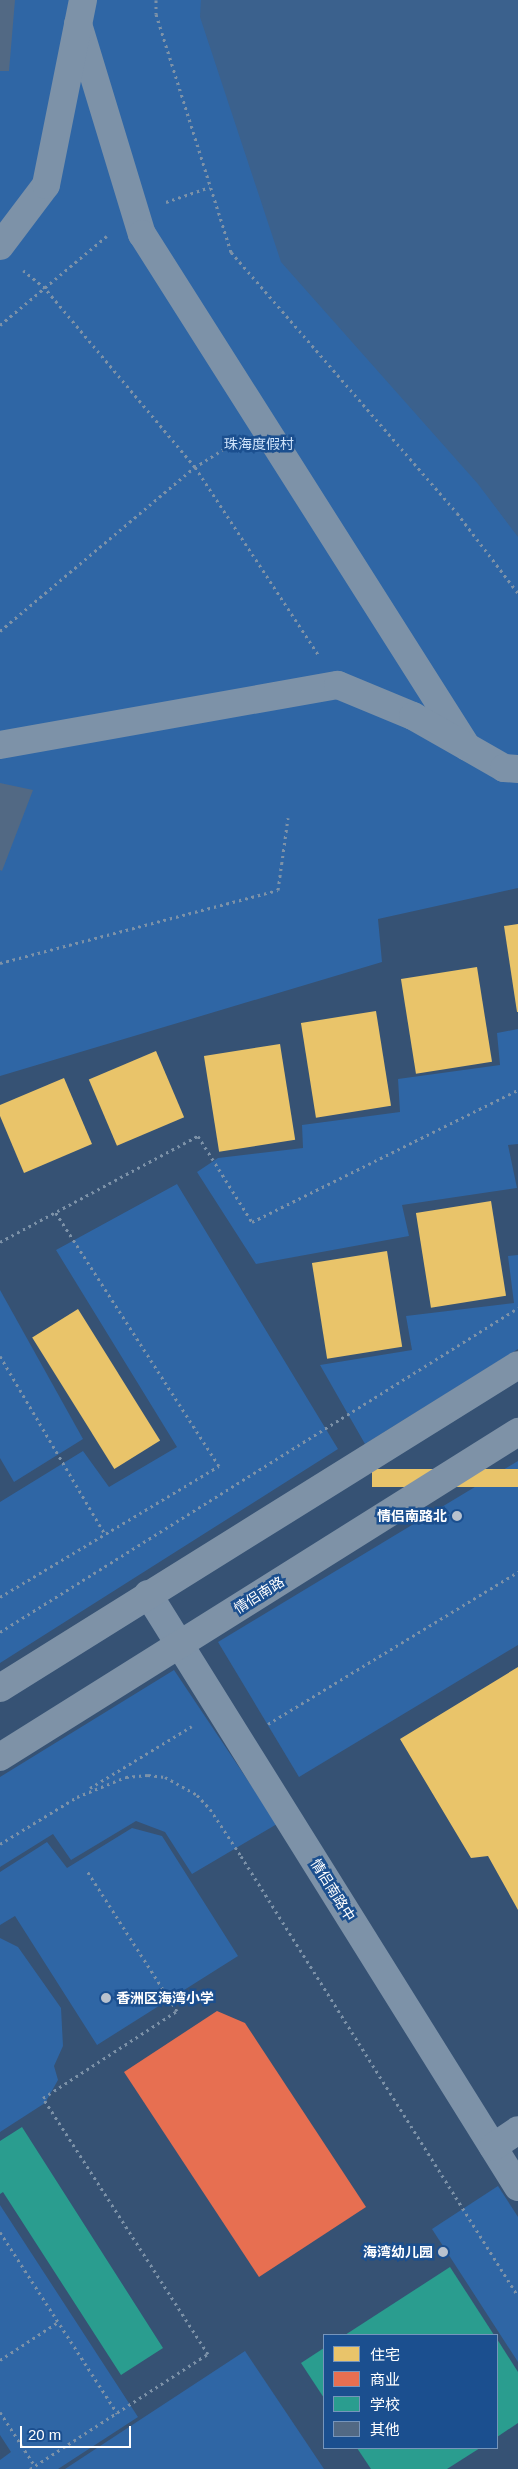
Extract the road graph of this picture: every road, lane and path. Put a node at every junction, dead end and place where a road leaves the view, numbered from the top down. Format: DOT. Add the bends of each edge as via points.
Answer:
graph roads {
  1 [pos="156,0"];
  2 [pos="81,12"];
  3 [pos="210,187"];
  4 [pos="136,212"];
  5 [pos="7,255"];
  6 [pos="45,288"];
  7 [pos="0,325"];
  8 [pos="264,425"];
  9 [pos="195,467"];
  10 [pos="518,593"];
  11 [pos="0,631"];
  12 [pos="338,685"];
  13 [pos="0,745"];
  14 [pos="467,747"];
  15 [pos="518,769"];
  16 [pos="288,818"];
  17 [pos="0,963"];
  18 [pos="518,1090"];
  19 [pos="55,1212"];
  20 [pos="0,1242"];
  21 [pos="518,1308"];
  22 [pos="0,1356"];
  23 [pos="518,1365"];
  24 [pos="518,1432"];
  25 [pos="105,1534"];
  26 [pos="518,1572"];
  27 [pos="148,1594"];
  28 [pos="0,1597"];
  29 [pos="0,1632"];
  30 [pos="180,1645"];
  31 [pos="0,1688"];
  32 [pos="220,1709"];
  33 [pos="240,1742"];
  34 [pos="0,1757"];
  35 [pos="77,1796"];
  36 [pos="0,1844"];
  37 [pos="88,1870"];
  38 [pos="518,2130"];
  39 [pos="493,2147"];
  40 [pos="518,2187"];
  41 [pos="0,2232"];
  42 [pos="518,2296"];
  43 [pos="58,2322"];
  44 [pos="0,2360"];
  45 [pos="0,2412"];
  46 [pos="117,2413"];
  47 [pos="35,2466"];
  48 [pos="30,2469"];
  1 -- 3 [label="path" via="156,14"];
  2 -- 4 [label="street"];
  2 -- 5 [label="street" via="46,185"];
  3 -- 4 [label="path"];
  3 -- 10 [label="path" via="230,252 457,513"];
  4 -- 6 [label="path"];
  4 -- 8 [label="street" via="142,234"];
  5 -- 6 [label="path"];
  6 -- 7 [label="path"];
  6 -- 9 [label="path"];
  8 -- 9 [label="path"];
  8 -- 14 [label="street"];
  9 -- 11 [label="path"];
  9 -- 12 [label="path"];
  12 -- 13 [label="street"];
  12 -- 14 [label="street" via="413,716"];
  14 -- 15 [label="street" via="504,768"];
  16 -- 17 [label="path" via="278,890"];
  18 -- 19 [label="path" via="252,1222 198,1136"];
  19 -- 20 [label="path"];
  19 -- 25 [label="path" via="219,1466"];
  21 -- 29 [label="path"];
  22 -- 25 [label="path"];
  23 -- 27 [label="highway"];
  24 -- 30 [label="highway, 情侣南路"];
  25 -- 28 [label="path"];
  26 -- 33 [label="path"];
  27 -- 30 [label="street, 情侣南路中"];
  27 -- 31 [label="highway"];
  30 -- 32 [label="street, 情侣南路中"];
  30 -- 34 [label="highway, 情侣南路"];
  32 -- 33 [label="street, 情侣南路中"];
  32 -- 35 [label="path"];
  33 -- 39 [label="street, 情侣南路中"];
  35 -- 36 [label="path"];
  35 -- 42 [label="path" via="126,1777 148,1775 181,1784 210,1808"];
  37 -- 46 [label="path" via="177,2011 43,2098 208,2354"];
  38 -- 39 [label="street"];
  39 -- 40 [label="street, 情侣南路中"];
  41 -- 43 [label="path"];
  43 -- 44 [label="path"];
  43 -- 46 [label="path"];
  45 -- 47 [label="path"];
  46 -- 47 [label="path"];
  47 -- 48 [label="path"];
}
